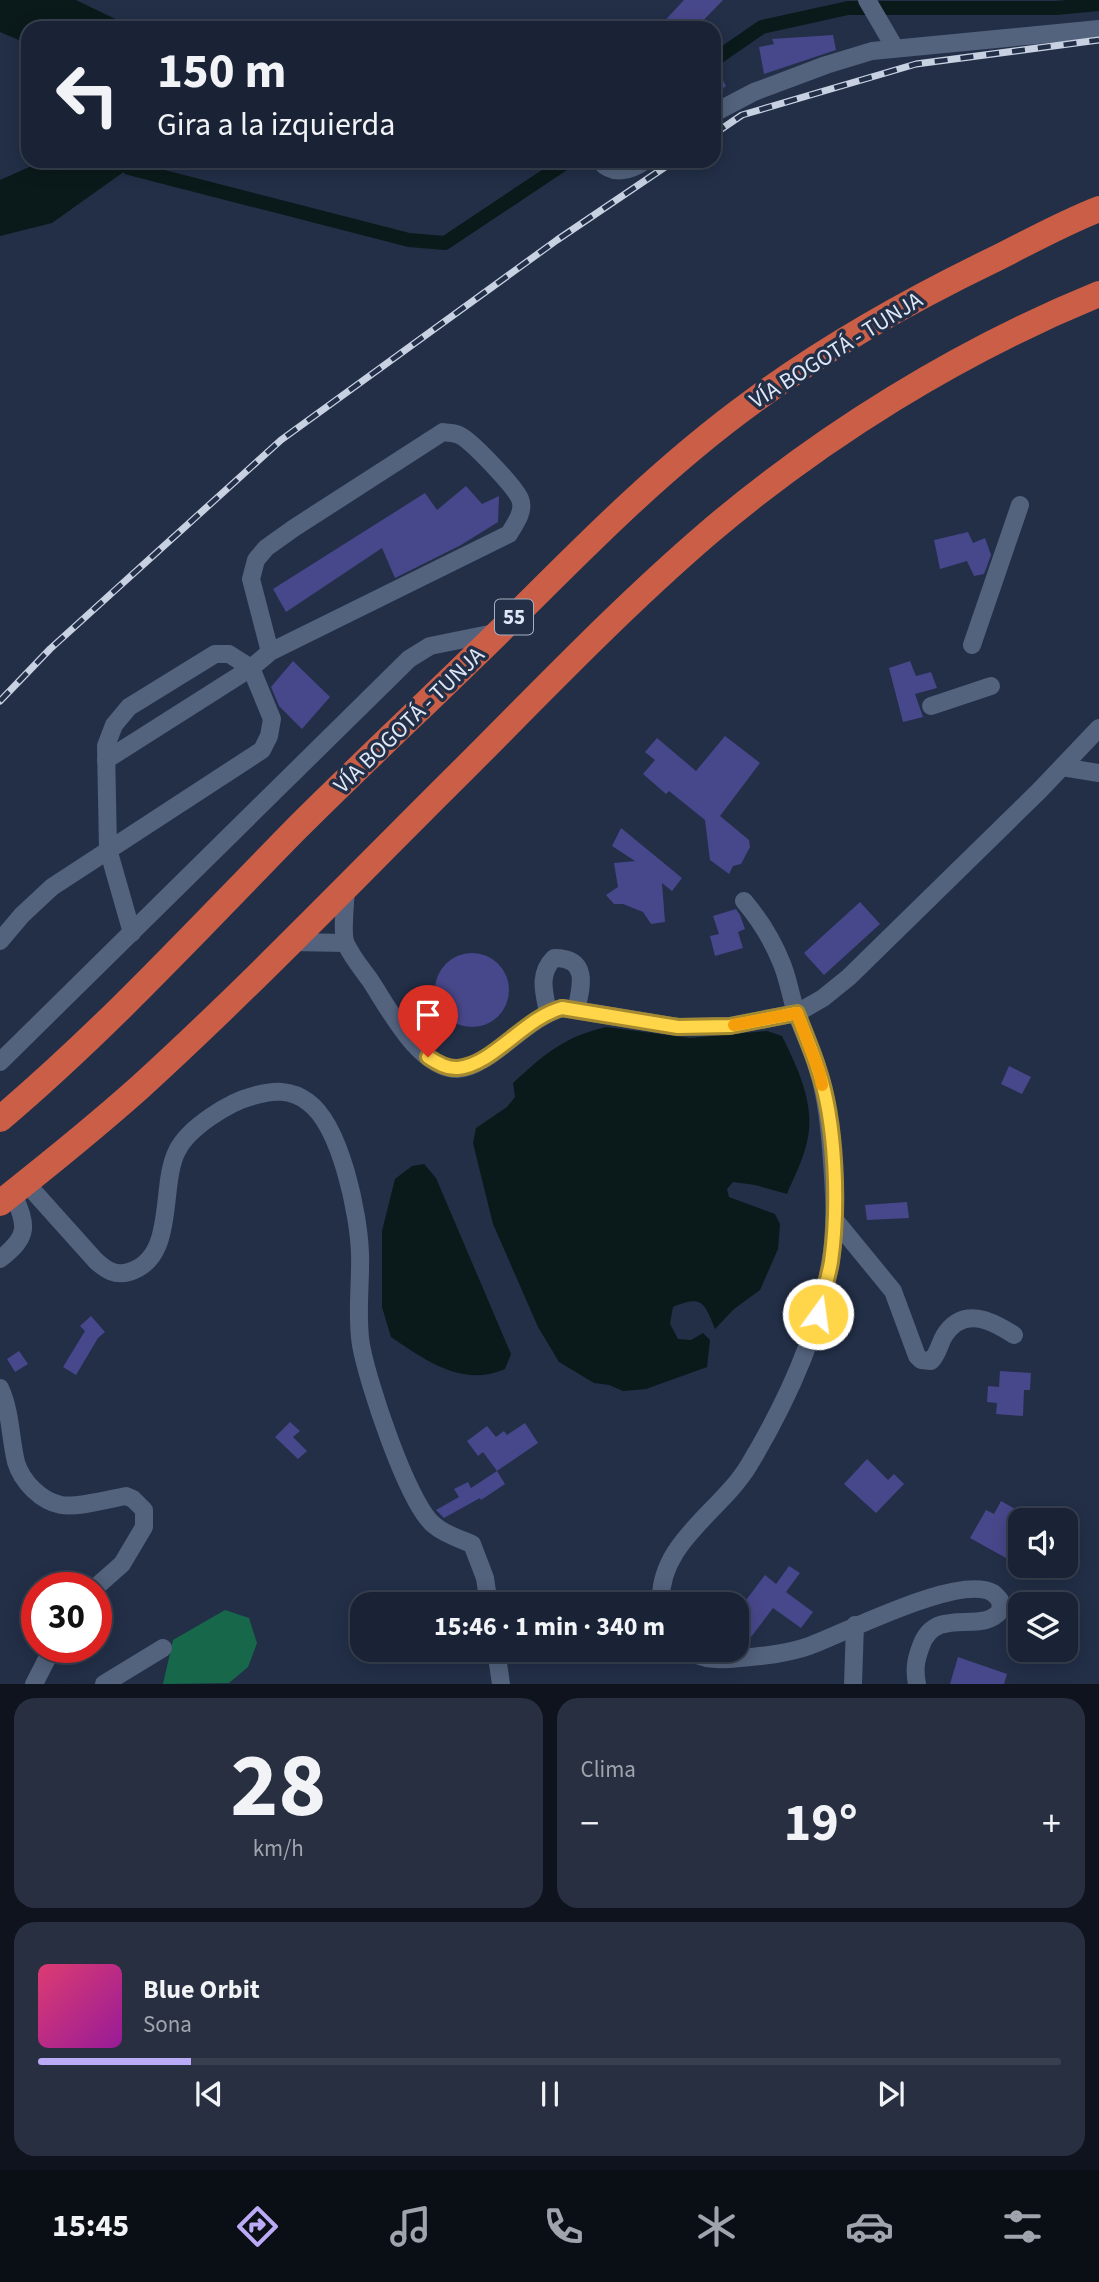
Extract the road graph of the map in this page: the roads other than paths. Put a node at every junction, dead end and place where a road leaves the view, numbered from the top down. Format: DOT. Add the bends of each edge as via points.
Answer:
graph roads {
  1 [pos="869,4"];
  2 [pos="1099,29"];
  3 [pos="895,48"];
  4 [pos="721,109"];
  5 [pos="606,168"];
  6 [pos="631,168"];
  7 [pos="1099,209"];
  8 [pos="1099,294"];
  9 [pos="1020,505"];
  10 [pos="499,632"];
  11 [pos="972,645"];
  12 [pos="270,652"];
  13 [pos="251,668"];
  14 [pos="991,686"];
  15 [pos="932,706"];
  16 [pos="1099,728"];
  17 [pos="106,760"];
  18 [pos="1062,767"];
  19 [pos="1099,774"];
  20 [pos="108,849"];
  21 [pos="346,886"];
  22 [pos="744,901"];
  23 [pos="132,933"];
  24 [pos="0,941"];
  25 [pos="292,942"];
  26 [pos="345,943"];
  27 [pos="576,1010"];
  28 [pos="548,1012"];
  29 [pos="797,1013"];
  30 [pos="0,1062"];
  31 [pos="0,1119"];
  32 [pos="13,1193"];
  33 [pos="834,1219"];
  34 [pos="0,1259"];
  35 [pos="1014,1335"];
  36 [pos="0,1388"];
  37 [pos="112,1573"];
  38 [pos="487,1592"];
  39 [pos="660,1592"];
  40 [pos="855,1625"];
  41 [pos="163,1648"];
  42 [pos="749,1658"];
  43 [pos="498,1662"];
  44 [pos="45,1663"];
  45 [pos="34,1684"];
  46 [pos="104,1684"];
  47 [pos="501,1684"];
  48 [pos="853,1684"];
  49 [pos="917,1684"];
  1 -- 3 [label="street"];
  2 -- 3 [label="street"];
  3 -- 4 [label="street" via="826,65"];
  5 -- 6 [label="street" via="623,172"];
  7 -- 10 [label="highway, VÍA BOGOTÁ - TUNJA / 55" via="904,304 751,402 643,492"];
  8 -- 21 [label="highway" via="998,341 866,416 760,492 639,595"];
  9 -- 11 [label="street"];
  10 -- 23 [label="street" via="430,646 409,659"];
  10 -- 31 [label="highway, VÍA BOGOTÁ - TUNJA / 55" via="296,830 163,968"];
  12 -- 12 [label="street" via="509,534 521,511 520,499 472,444 443,432 294,528 256,560 251,579"];
  12 -- 13 [label="street"];
  13 -- 17 [label="street"];
  13 -- 17 [label="street" via="229,654 215,654 129,707 114,726"];
  13 -- 20 [label="street" via="272,719 262,750"];
  14 -- 15 [label="street"];
  16 -- 18 [label="street"];
  17 -- 20 [label="street"];
  18 -- 19 [label="street"];
  18 -- 29 [label="street" via="849,977"];
  20 -- 23 [label="street"];
  20 -- 24 [label="street" via="52,887"];
  21 -- 25 [label="highway"];
  21 -- 26 [label="street"];
  22 -- 29 [label="street" via="761,921 782,964"];
  23 -- 30 [label="street"];
  25 -- 26 [label="street"];
  25 -- 32 [label="highway" via="137,1089"];
  26 -- 28 [label="street" via="409,1040 441,1065 456,1069 472,1065"];
  27 -- 28 [label="street"];
  27 -- 28 [label="street" via="580,971 565,958 554,958 543,976"];
  27 -- 29 [label="street" via="702,1028"];
  29 -- 33 [label="street" via="819,1071 829,1117"];
  32 -- 34 [label="street" via="25,1221 13,1249"];
  32 -- 38 [label="street" via="109,1272 139,1269 161,1237 170,1173 177,1150 192,1130 244,1098 270,1091 286,1091 307,1101 321,1114 350,1184 360,1254 361,1344 374,1399 417,1504 433,1525 472,1544"];
  33 -- 35 [label="street" via="893,1291 921,1360 931,1361 945,1335 965,1320 992,1321"];
  33 -- 39 [label="street" via="831,1264 818,1314 775,1419 730,1492 679,1545"];
  36 -- 37 [label="street" via="17,1464 30,1487 63,1505 126,1496 144,1510 144,1527"];
  40 -- 42 [label="street" via="809,1646"];
  40 -- 48 [label="street"];
  40 -- 49 [label="street" via="944,1594 978,1589 992,1592 1000,1600 1001,1610 995,1618 948,1622 924,1639 915,1662"];
  41 -- 46 [label="street"];
  43 -- 47 [label="street"];
  44 -- 45 [label="street"];
}
